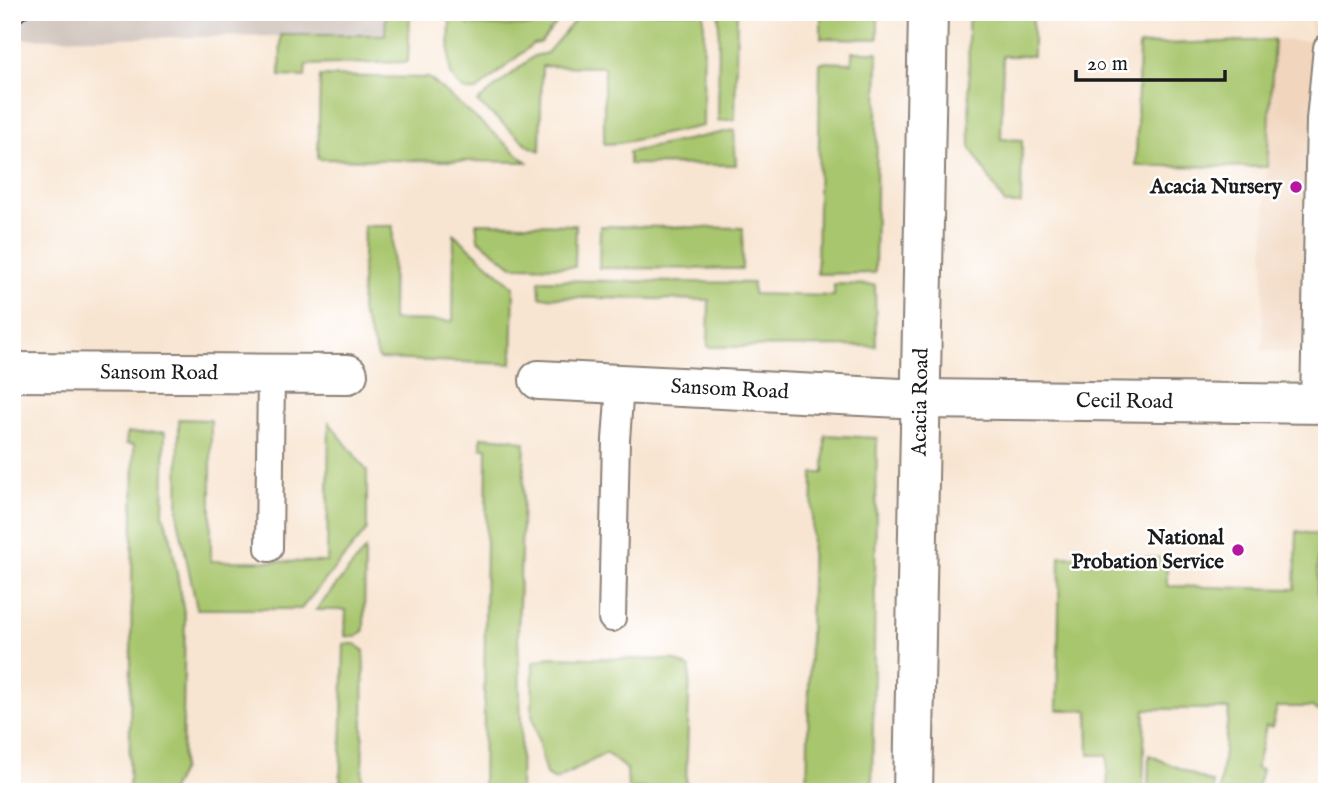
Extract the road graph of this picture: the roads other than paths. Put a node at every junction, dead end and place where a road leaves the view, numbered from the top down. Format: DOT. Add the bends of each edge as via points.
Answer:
graph roads {
  1 [pos="928,12"];
  2 [pos="1327,48"];
  3 [pos="12,372"];
  4 [pos="271,374"];
  5 [pos="348,374"];
  6 [pos="539,380"];
  7 [pos="620,384"];
  8 [pos="921,399"];
  9 [pos="1320,404"];
  10 [pos="269,548"];
  11 [pos="612,618"];
  12 [pos="913,792"];
  1 -- 8 [label="street, Acacia Road"];
  2 -- 9 [label="lane" via="1320,120"];
  3 -- 4 [label="street, Sansom Road"];
  4 -- 5 [label="street, Sansom Road"];
  4 -- 10 [label="lane"];
  6 -- 7 [label="street, Sansom Road"];
  7 -- 8 [label="street, Sansom Road"];
  7 -- 11 [label="lane"];
  8 -- 9 [label="street, Cecil Road"];
  8 -- 12 [label="street, Acacia Road"];
}
